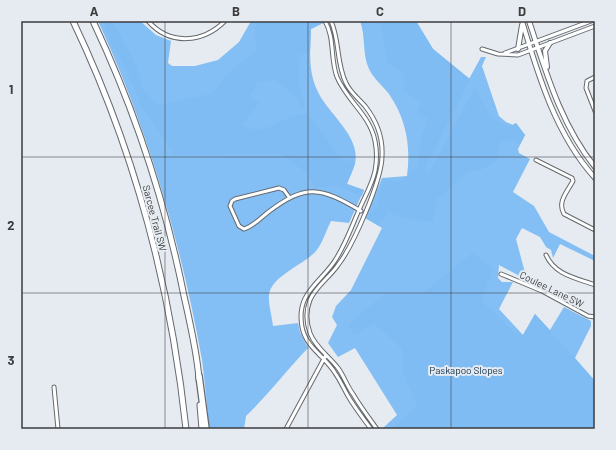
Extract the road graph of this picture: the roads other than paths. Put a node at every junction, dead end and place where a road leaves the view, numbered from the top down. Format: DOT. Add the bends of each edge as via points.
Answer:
graph roads {
  1 [pos="73,21"];
  2 [pos="93,21"];
  3 [pos="148,21"];
  4 [pos="225,21"];
  5 [pos="325,21"];
  6 [pos="332,21"];
  7 [pos="529,21"];
  8 [pos="591,21"];
  9 [pos="522,22"];
  10 [pos="595,26"];
  11 [pos="536,42"];
  12 [pos="550,43"];
  13 [pos="529,45"];
  14 [pos="538,47"];
  15 [pos="482,49"];
  16 [pos="518,49"];
  17 [pos="531,50"];
  18 [pos="504,54"];
  19 [pos="595,77"];
  20 [pos="549,79"];
  21 [pos="348,87"];
  22 [pos="343,90"];
  23 [pos="595,111"];
  24 [pos="382,146"];
  25 [pos="376,147"];
  26 [pos="536,160"];
  27 [pos="595,167"];
  28 [pos="595,178"];
  29 [pos="289,197"];
  30 [pos="359,210"];
  31 [pos="364,212"];
  32 [pos="595,230"];
  33 [pos="546,254"];
  34 [pos="334,262"];
  35 [pos="338,266"];
  36 [pos="502,274"];
  37 [pos="595,285"];
  38 [pos="303,304"];
  39 [pos="308,306"];
  40 [pos="595,317"];
  41 [pos="326,355"];
  42 [pos="324,359"];
  43 [pos="198,376"];
  44 [pos="54,387"];
  45 [pos="58,429"];
  46 [pos="186,429"];
  47 [pos="202,429"];
  48 [pos="206,429"];
  49 [pos="286,429"];
  50 [pos="371,429"];
  51 [pos="377,429"];
  1 -- 46 [label="highway, Sarcee Trail SW" via="124,146 146,219 168,310"];
  2 -- 43 [label="highway, Sarcee Trail SW" via="128,102 157,190 181,278"];
  3 -- 4 [label="street" via="165,34 184,39 205,36"];
  5 -- 22 [label="street" via="331,36 335,70"];
  6 -- 21 [label="street" via="340,68"];
  7 -- 11 [label="main road"];
  8 -- 11 [label="street"];
  9 -- 13 [label="main road"];
  9 -- 16 [label="main road"];
  10 -- 12 [label="street"];
  11 -- 13 [label="street"];
  11 -- 14 [label="main road"];
  12 -- 14 [label="street"];
  12 -- 20 [label="main road" via="545,54"];
  13 -- 16 [label="street"];
  13 -- 17 [label="main road"];
  14 -- 17 [label="street"];
  14 -- 20 [label="main road"];
  15 -- 18 [label="street"];
  16 -- 18 [label="street"];
  17 -- 18 [label="street" via="513,55"];
  17 -- 28 [label="main road" via="559,126 577,156"];
  19 -- 23 [label="street" via="587,81 586,86"];
  20 -- 27 [label="main road" via="569,128"];
  21 -- 22 [label="street"];
  21 -- 24 [label="street" via="373,118"];
  22 -- 25 [label="street" via="368,120"];
  24 -- 25 [label="street"];
  24 -- 31 [label="street" via="380,176"];
  25 -- 30 [label="street" via="375,172"];
  26 -- 32 [label="street" via="572,178 560,204 561,209 564,214"];
  29 -- 29 [label="street" via="244,229 239,226 230,206 235,199 279,188"];
  29 -- 30 [label="street" via="309,192 325,193 336,196"];
  30 -- 31 [label="street"];
  30 -- 34 [label="street"];
  31 -- 35 [label="street"];
  33 -- 37 [label="street" via="549,263 556,269 581,282"];
  34 -- 35 [label="street"];
  34 -- 38 [label="street" via="311,287"];
  35 -- 39 [label="street" via="316,289"];
  36 -- 40 [label="street, Coulee Lane SW" via="542,291 588,316"];
  38 -- 39 [label="street"];
  38 -- 42 [label="street" via="301,320 304,334 314,350"];
  39 -- 41 [label="street" via="307,321 310,333 316,345"];
  41 -- 42 [label="street"];
  41 -- 51 [label="street" via="339,370 352,394"];
  42 -- 49 [label="street"];
  42 -- 50 [label="street" via="335,371 349,398"];
  43 -- 47 [label="highway, Sarcee Trail SW"];
  43 -- 48 [label="highway"];
  44 -- 45 [label="street"];
}
